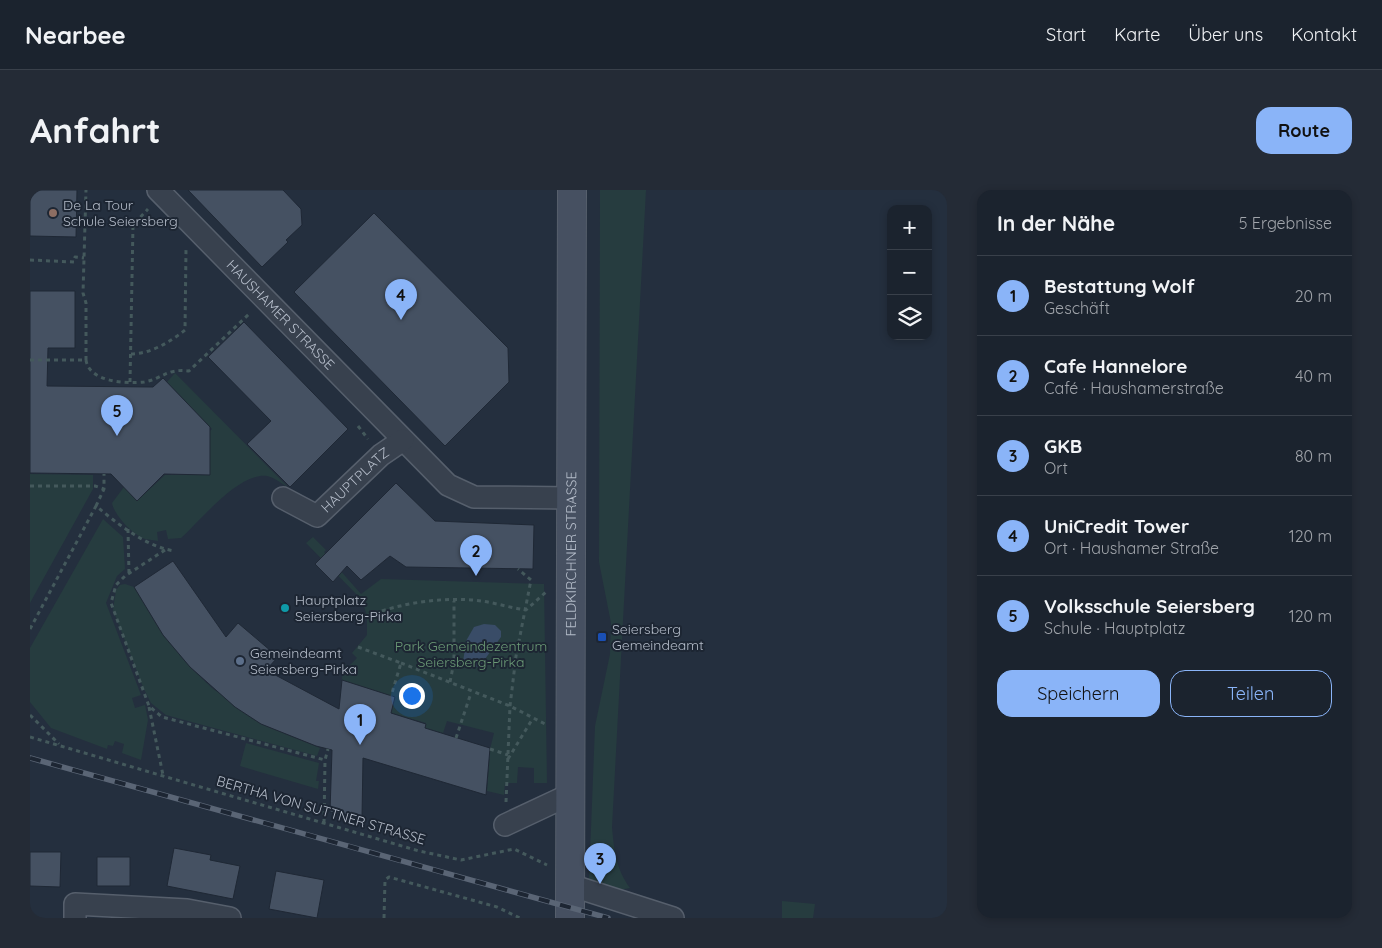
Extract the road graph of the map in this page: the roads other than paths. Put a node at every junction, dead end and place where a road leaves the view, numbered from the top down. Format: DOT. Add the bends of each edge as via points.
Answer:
graph roads {
  1 [pos="572,190"];
  2 [pos="156,197"];
  3 [pos="403,440"];
  4 [pos="283,498"];
  5 [pos="573,498"];
  6 [pos="571,794"];
  7 [pos="505,825"];
  8 [pos="570,886"];
  9 [pos="75,911"];
  10 [pos="230,918"];
  11 [pos="570,918"];
  12 [pos="673,918"];
  1 -- 5 [label="main road, FELDKIRCHNER STRASSE"];
  2 -- 3 [label="street, HAUSHAMER STRASSE"];
  3 -- 4 [label="street, HAUPTPLATZ" via="381,455 317,516"];
  3 -- 5 [label="street, HAUSHAMER STRASSE" via="448,485 474,497"];
  5 -- 6 [label="main road, FELDKIRCHNER STRASSE"];
  6 -- 7 [label="street"];
  6 -- 8 [label="main road, FELDKIRCHNER STRASSE"];
  8 -- 11 [label="main road, FELDKIRCHNER STRASSE"];
  8 -- 12 [label="street"];
  9 -- 10 [label="street" via="187,910"];
}
